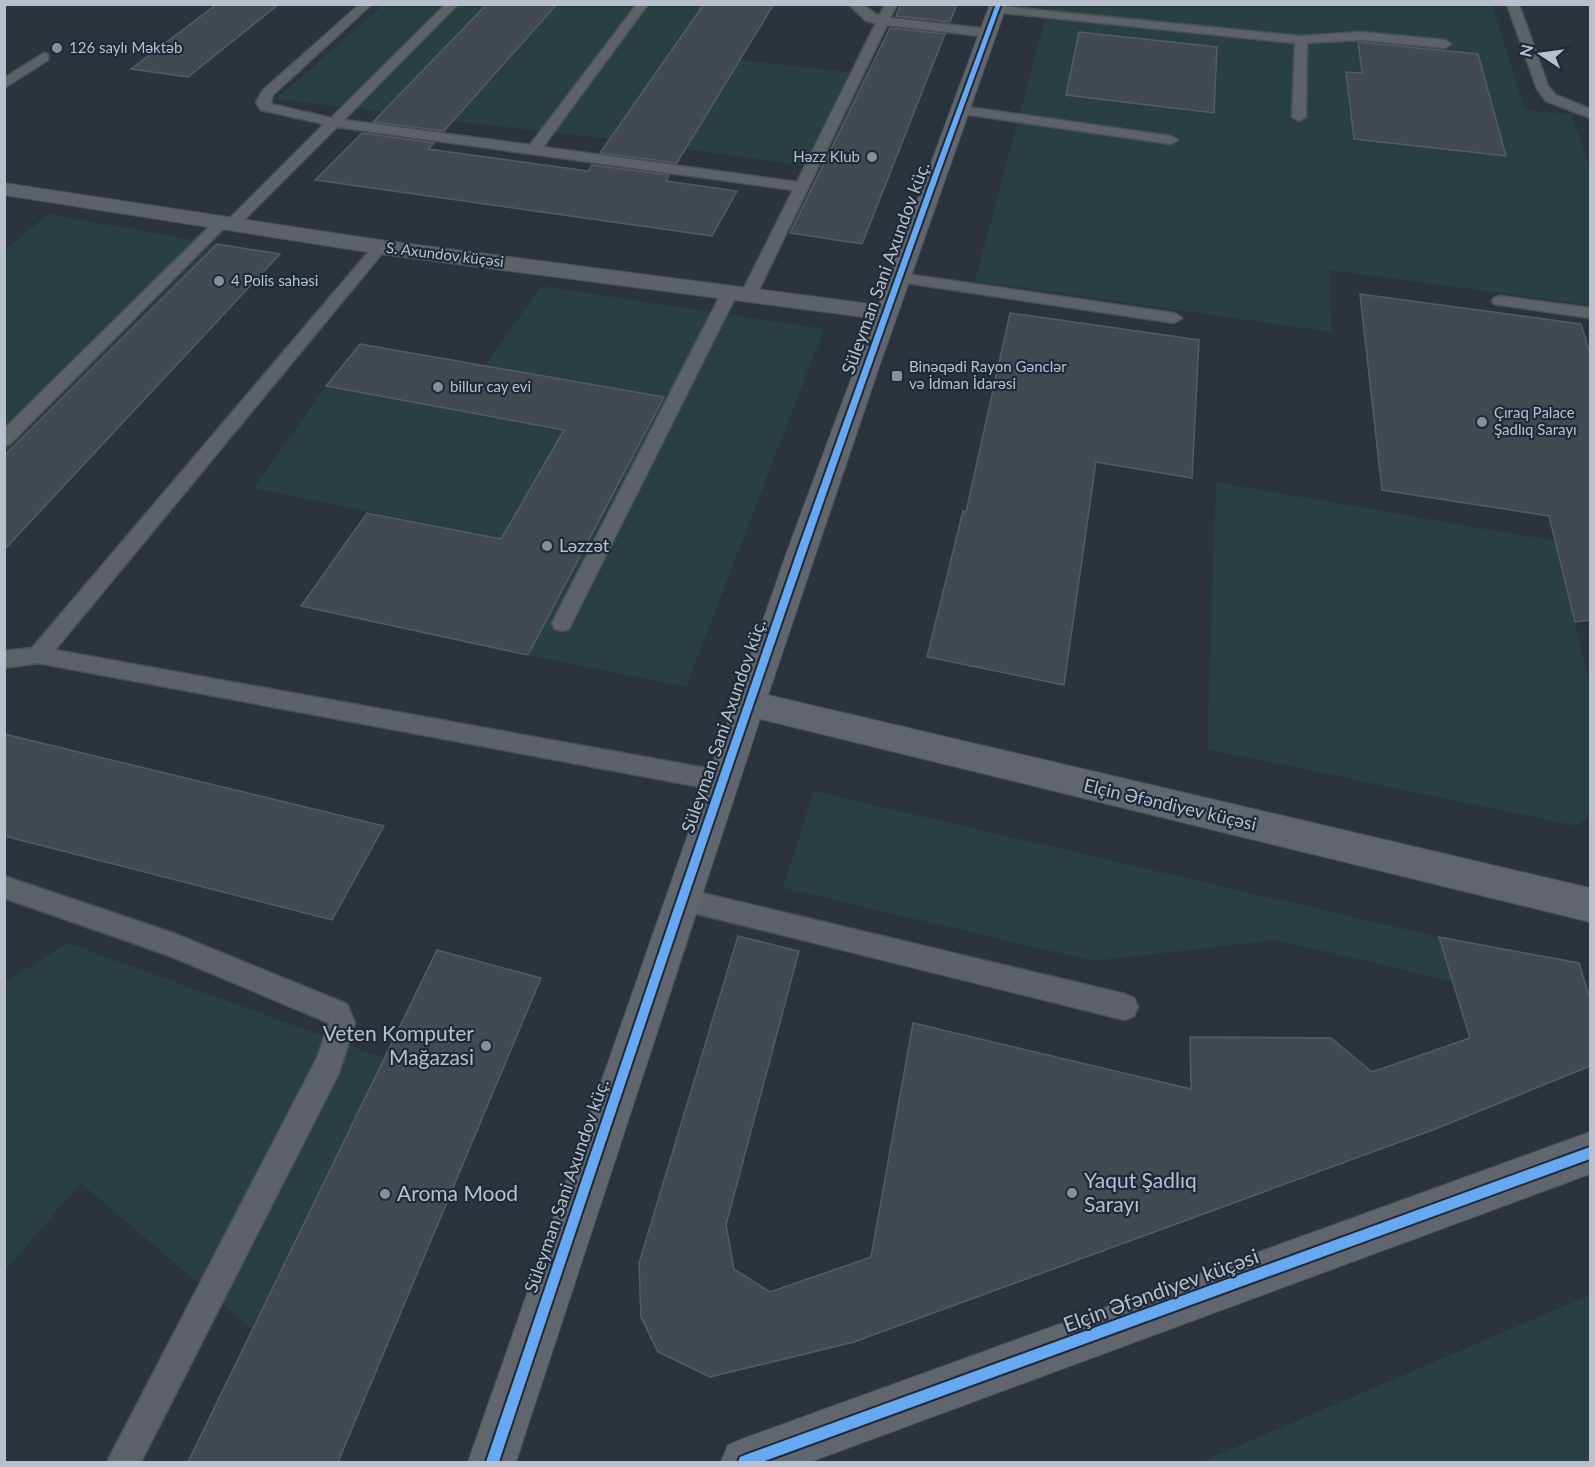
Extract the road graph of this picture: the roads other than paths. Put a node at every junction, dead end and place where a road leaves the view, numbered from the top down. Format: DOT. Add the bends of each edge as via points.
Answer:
graph roads {
  1 [pos="367,4"];
  2 [pos="453,4"];
  3 [pos="643,4"];
  4 [pos="853,4"];
  5 [pos="891,4"];
  6 [pos="1513,4"];
  7 [pos="995,16"];
  8 [pos="883,21"];
  9 [pos="1301,40"];
  10 [pos="1445,44"];
  11 [pos="44,57"];
  12 [pos="4,84"];
  13 [pos="961,110"];
  14 [pos="1590,114"];
  15 [pos="1299,117"];
  16 [pos="336,123"];
  17 [pos="1171,140"];
  18 [pos="534,150"];
  19 [pos="803,187"];
  20 [pos="4,189"];
  21 [pos="227,223"];
  22 [pos="380,247"];
  23 [pos="899,278"];
  24 [pos="740,293"];
  25 [pos="1500,301"];
  26 [pos="1590,313"];
  27 [pos="886,314"];
  28 [pos="1174,318"];
  29 [pos="4,440"];
  30 [pos="562,623"];
  31 [pos="38,655"];
  32 [pos="4,660"];
  33 [pos="750,704"];
  34 [pos="722,781"];
  35 [pos="4,887"];
  36 [pos="681,899"];
  37 [pos="1590,905"];
  38 [pos="1125,1007"];
  39 [pos="1590,1153"];
  40 [pos="124,1462"];
  41 [pos="492,1462"];
  42 [pos="745,1462"];
  1 -- 16 [label="lane" via="268,93 264,102 273,109"];
  2 -- 16 [label="lane"];
  3 -- 18 [label="lane"];
  4 -- 8 [label="lane" via="870,18"];
  5 -- 8 [label="lane"];
  6 -- 14 [label="lane" via="1546,92 1551,98"];
  7 -- 8 [label="lane"];
  7 -- 9 [label="lane"];
  7 -- 13 [label="street, Süleyman Sani Axundov küç."];
  8 -- 19 [label="lane"];
  9 -- 10 [label="lane" via="1360,36"];
  9 -- 15 [label="lane"];
  11 -- 12 [label="lane"];
  13 -- 17 [label="lane"];
  13 -- 23 [label="street, Süleyman Sani Axundov küç."];
  16 -- 18 [label="lane"];
  16 -- 21 [label="lane"];
  18 -- 19 [label="lane"];
  19 -- 24 [label="lane"];
  20 -- 21 [label="street, S. Axundov küçəsi"];
  21 -- 22 [label="street, S. Axundov küçəsi"];
  21 -- 29 [label="lane"];
  22 -- 24 [label="street, S. Axundov küçəsi"];
  22 -- 31 [label="lane"];
  23 -- 27 [label="street, Süleyman Sani Axundov küç."];
  23 -- 28 [label="lane"];
  24 -- 27 [label="street, S. Axundov küçəsi"];
  24 -- 30 [label="lane"];
  25 -- 26 [label="lane"];
  27 -- 33 [label="street, Süleyman Sani Axundov küç."];
  31 -- 32 [label="lane"];
  31 -- 34 [label="lane"];
  33 -- 34 [label="street, Süleyman Sani Axundov küç."];
  33 -- 37 [label="street, Elçin Əfəndiyev küçəsi"];
  34 -- 36 [label="street, Süleyman Sani Axundov küç."];
  35 -- 40 [label="lane" via="173,945 338,1013 342,1023 329,1063"];
  36 -- 38 [label="lane"];
  36 -- 41 [label="street, Süleyman Sani Axundov küç."];
  39 -- 42 [label="street, Elçin Əfəndiyev küçəsi"];
}
